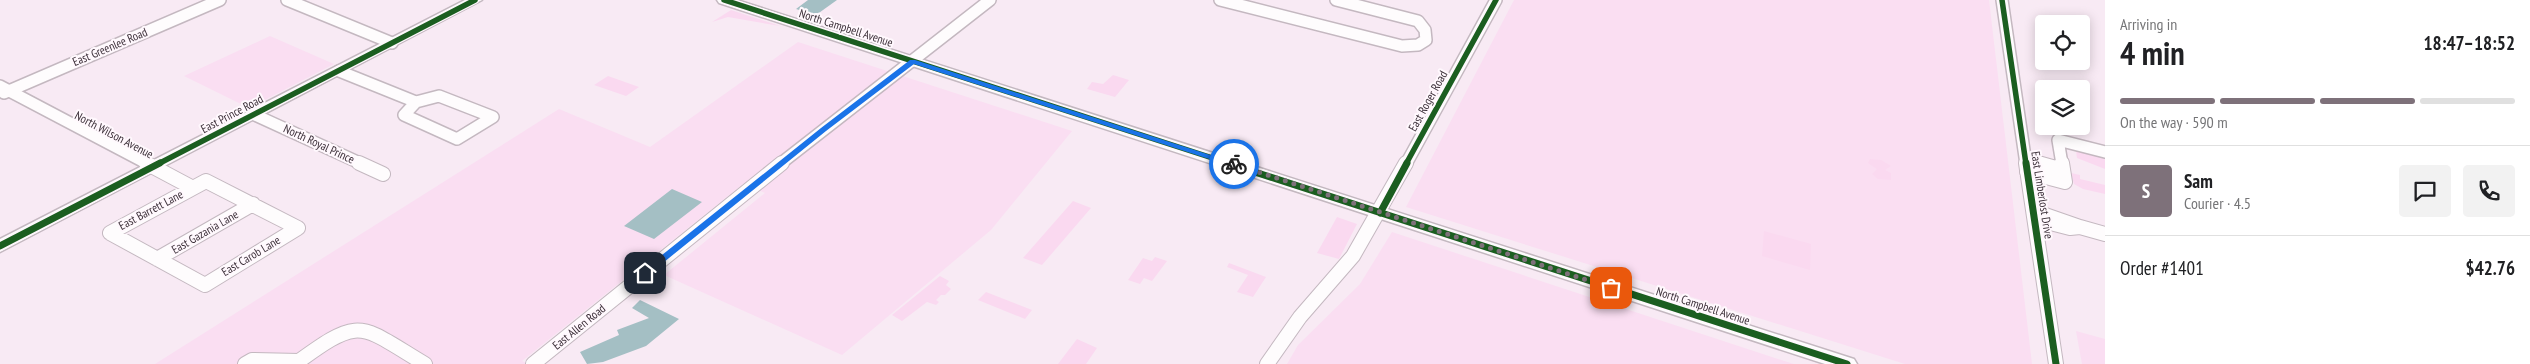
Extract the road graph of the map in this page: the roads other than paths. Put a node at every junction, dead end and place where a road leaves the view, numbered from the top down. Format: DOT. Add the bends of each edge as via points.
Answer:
graph roads {
  1 [pos="220,0"];
  2 [pos="287,0"];
  3 [pos="475,0"];
  4 [pos="990,0"];
  5 [pos="1220,0"];
  6 [pos="1336,0"];
  7 [pos="1496,0"];
  8 [pos="2002,0"];
  9 [pos="734,1"];
  10 [pos="392,43"];
  11 [pos="912,62"];
  12 [pos="933,68"];
  13 [pos="339,71"];
  14 [pos="3,90"];
  15 [pos="877,90"];
  16 [pos="416,102"];
  17 [pos="255,115"];
  18 [pos="2105,152"];
  19 [pos="2027,166"];
  20 [pos="152,168"];
  21 [pos="383,174"];
  22 [pos="193,188"];
  23 [pos="252,204"];
  24 [pos="1380,213"];
  25 [pos="2034,215"];
  26 [pos="2105,234"];
  27 [pos="0,246"];
  28 [pos="157,259"];
  29 [pos="539,360"];
  30 [pos="297,363"];
  31 [pos="245,364"];
  32 [pos="425,364"];
  33 [pos="1267,364"];
  34 [pos="1846,364"];
  35 [pos="2056,364"];
  1 -- 14 [label="street, East Greenlee Road"];
  2 -- 10 [label="street"];
  3 -- 10 [label="main road, East Prince Road"];
  4 -- 11 [label="street, East Allen Road"];
  5 -- 6 [label="street" via="1402,46 1418,46 1426,40 1425,30 1418,21"];
  7 -- 24 [label="street, East Roger Road"];
  8 -- 19 [label="street, East Limberlost Drive"];
  9 -- 11 [label="main road, North Campbell Avenue"];
  10 -- 13 [label="main road, East Prince Road"];
  11 -- 12 [label="main road, North Campbell Avenue"];
  11 -- 29 [label="street, East Allen Road" via="824,129"];
  12 -- 15 [label="street" via="912,68 889,86"];
  12 -- 24 [label="main road, North Campbell Avenue"];
  13 -- 16 [label="street"];
  13 -- 17 [label="main road, East Prince Road"];
  14 -- 20 [label="street, North Wilson Avenue"];
  16 -- 16 [label="street" via="404,116 457,139 493,117 439,96"];
  17 -- 20 [label="main road, East Prince Road"];
  17 -- 21 [label="street, North Royal Prince"];
  18 -- 19 [label="street" via="2058,140 2064,176"];
  19 -- 25 [label="street, East Limberlost Drive"];
  20 -- 22 [label="street, North Wilson Avenue"];
  20 -- 27 [label="main road, East Prince Road"];
  22 -- 23 [label="street" via="206,181"];
  22 -- 28 [label="street, East Barrett Lane" via="110,233"];
  23 -- 28 [label="street, East Gazania Lane"];
  23 -- 28 [label="street, East Carob Lane" via="298,228 204,285"];
  24 -- 33 [label="street, East Roger Road" via="1353,256 1300,318"];
  24 -- 34 [label="main road, North Campbell Avenue"];
  25 -- 26 [label="street" via="2067,221"];
  25 -- 35 [label="street, East Limberlost Drive"];
  30 -- 31 [label="street" via="252,360"];
  30 -- 32 [label="street" via="332,338 353,329 367,330"];
}
